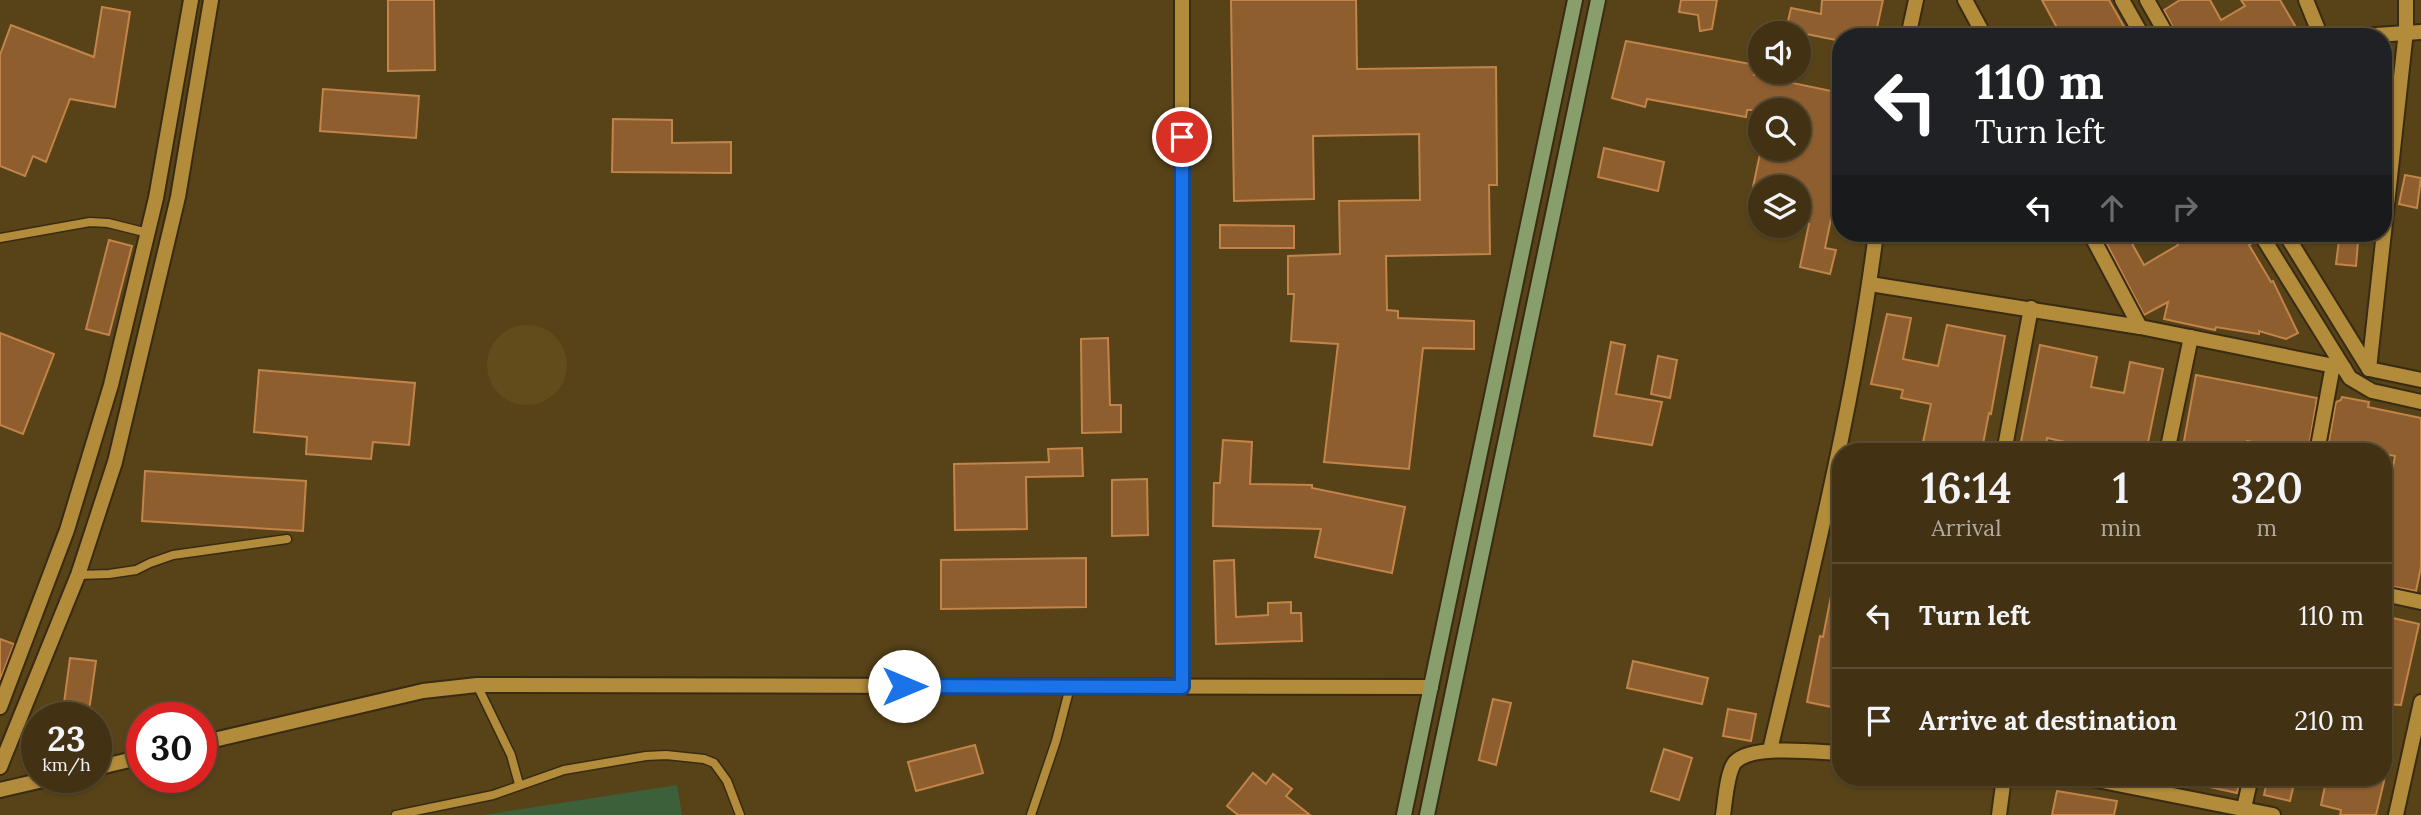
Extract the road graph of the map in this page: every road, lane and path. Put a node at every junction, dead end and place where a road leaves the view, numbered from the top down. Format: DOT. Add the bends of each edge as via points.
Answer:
graph roads {
  1 [pos="191,0"];
  2 [pos="211,0"];
  3 [pos="1182,0"];
  4 [pos="1575,0"];
  5 [pos="1598,0"];
  6 [pos="1916,0"];
  7 [pos="1965,0"];
  8 [pos="2122,0"];
  9 [pos="2147,0"];
  10 [pos="2306,0"];
  11 [pos="2406,0"];
  12 [pos="1910,28"];
  13 [pos="1980,28"];
  14 [pos="2138,28"];
  15 [pos="2163,28"];
  16 [pos="2317,28"];
  17 [pos="2414,32"];
  18 [pos="2392,34"];
  19 [pos="2392,200"];
  20 [pos="148,233"];
  21 [pos="0,238"];
  22 [pos="1875,242"];
  23 [pos="2095,242"];
  24 [pos="2265,242"];
  25 [pos="2291,242"];
  26 [pos="2387,242"];
  27 [pos="1870,284"];
  28 [pos="2031,308"];
  29 [pos="2140,327"];
  30 [pos="2191,337"];
  31 [pos="2339,367"];
  32 [pos="2370,369"];
  33 [pos="2421,380"];
  34 [pos="2421,402"];
  35 [pos="1844,443"];
  36 [pos="2006,443"];
  37 [pos="2169,443"];
  38 [pos="2319,443"];
  39 [pos="1832,504"];
  40 [pos="287,539"];
  41 [pos="78,575"];
  42 [pos="2392,596"];
  43 [pos="2421,602"];
  44 [pos="477,685"];
  45 [pos="1070,687"];
  46 [pos="1182,687"];
  47 [pos="1431,687"];
  48 [pos="2421,702"];
  49 [pos="0,707"];
  50 [pos="217,739"];
  51 [pos="1770,750"];
  52 [pos="1832,753"];
  53 [pos="0,768"];
  54 [pos="519,784"];
  55 [pos="21,785"];
  56 [pos="2003,786"];
  57 [pos="2125,786"];
  58 [pos="2249,786"];
  59 [pos="0,790"];
  60 [pos="2244,808"];
  61 [pos="2228,810"];
  62 [pos="396,815"];
  63 [pos="740,815"];
  64 [pos="1031,815"];
  65 [pos="1404,815"];
  66 [pos="1427,815"];
  67 [pos="1723,815"];
  68 [pos="1999,815"];
  69 [pos="2273,815"];
  70 [pos="2396,815"];
  1 -- 20 [label="street"];
  2 -- 41 [label="street" via="178,197 138,373"];
  3 -- 46 [label="street"];
  4 -- 47 [label="main road"];
  5 -- 66 [label="main road"];
  6 -- 12 [label="street"];
  7 -- 13 [label="street"];
  8 -- 14 [label="street"];
  9 -- 15 [label="street"];
  10 -- 16 [label="street"];
  11 -- 17 [label="street"];
  17 -- 18 [label="street"];
  17 -- 19 [label="street"];
  20 -- 21 [label="lane" via="90,222"];
  20 -- 49 [label="street" via="111,385 67,530"];
  22 -- 27 [label="street"];
  23 -- 29 [label="street"];
  24 -- 31 [label="street"];
  25 -- 32 [label="street"];
  26 -- 32 [label="street"];
  27 -- 28 [label="street"];
  27 -- 35 [label="street"];
  28 -- 29 [label="street"];
  28 -- 36 [label="street"];
  29 -- 30 [label="street"];
  30 -- 31 [label="street"];
  30 -- 37 [label="street"];
  31 -- 34 [label="street" via="2372,391"];
  31 -- 38 [label="street"];
  32 -- 33 [label="street"];
  39 -- 51 [label="street"];
  40 -- 41 [label="lane" via="173,555 136,570"];
  41 -- 53 [label="street"];
  42 -- 43 [label="street"];
  44 -- 45 [label="street"];
  44 -- 50 [label="street" via="423,691"];
  44 -- 54 [label="lane" via="511,754"];
  45 -- 46 [label="street"];
  45 -- 64 [label="lane"];
  46 -- 47 [label="street"];
  47 -- 65 [label="main road"];
  48 -- 70 [label="street"];
  51 -- 52 [label="street"];
  51 -- 67 [label="street" via="1735,762"];
  54 -- 62 [label="lane" via="493,795"];
  54 -- 63 [label="lane" via="564,770 646,756 704,759 714,763 727,781"];
  55 -- 59 [label="street"];
  56 -- 68 [label="street"];
  57 -- 61 [label="street"];
  58 -- 60 [label="street"];
  60 -- 61 [label="street"];
  60 -- 69 [label="street"];
}
